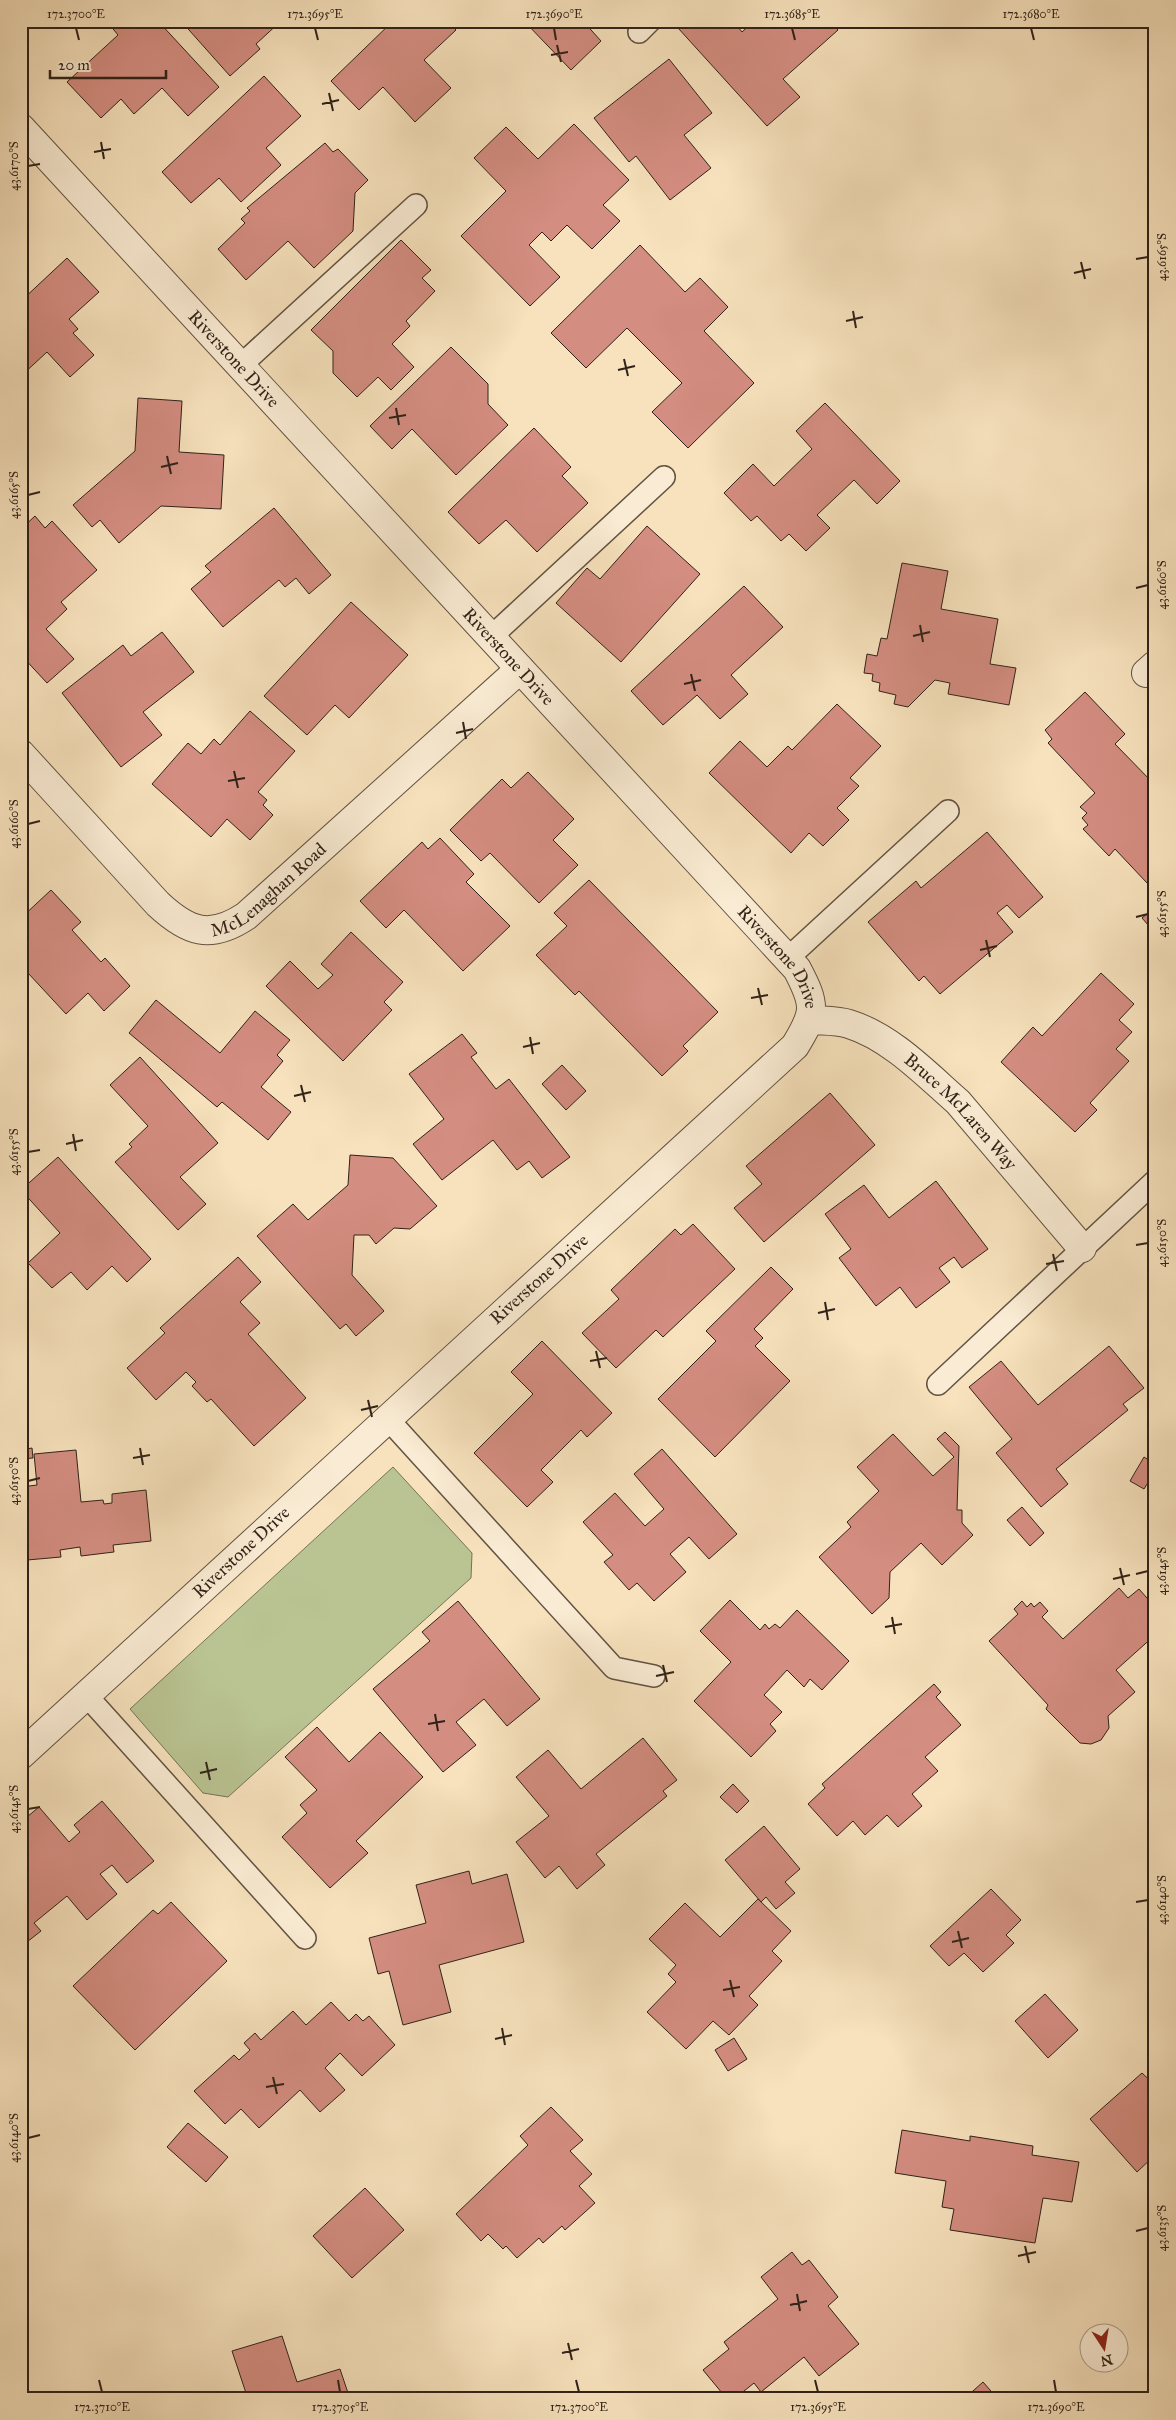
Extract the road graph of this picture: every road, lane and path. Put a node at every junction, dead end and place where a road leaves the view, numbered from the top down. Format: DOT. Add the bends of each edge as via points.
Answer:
graph roads {
  1 [pos="21,128"];
  2 [pos="416,205"];
  3 [pos="240,366"];
  4 [pos="664,477"];
  5 [pos="491,637"];
  6 [pos="520,669"];
  7 [pos="21,754"];
  8 [pos="948,811"];
  9 [pos="788,958"];
  10 [pos="810,1020"];
  11 [pos="1155,1181"];
  12 [pos="1082,1248"];
  13 [pos="938,1384"];
  14 [pos="387,1418"];
  15 [pos="654,1676"];
  16 [pos="86,1695"];
  17 [pos="21,1755"];
  18 [pos="305,1938"];
  1 -- 3 [label="street, Riverstone Drive"];
  2 -- 3 [label="lane"];
  3 -- 5 [label="street, Riverstone Drive"];
  4 -- 5 [label="lane"];
  5 -- 6 [label="street, Riverstone Drive"];
  6 -- 7 [label="street, McLenaghan Road" via="246,916 218,930 204,931 175,920"];
  6 -- 9 [label="street, Riverstone Drive"];
  8 -- 9 [label="lane"];
  9 -- 10 [label="street, Riverstone Drive" via="810,993"];
  10 -- 12 [label="street, Bruce McLaren Way" via="847,1023 871,1033 938,1085 958,1102"];
  10 -- 14 [label="street, Riverstone Drive" via="794,1046"];
  11 -- 12 [label="lane"];
  12 -- 13 [label="lane"];
  14 -- 15 [label="lane" via="614,1668"];
  14 -- 16 [label="street, Riverstone Drive"];
  16 -- 17 [label="street, Riverstone Drive"];
  16 -- 18 [label="lane"];
}
